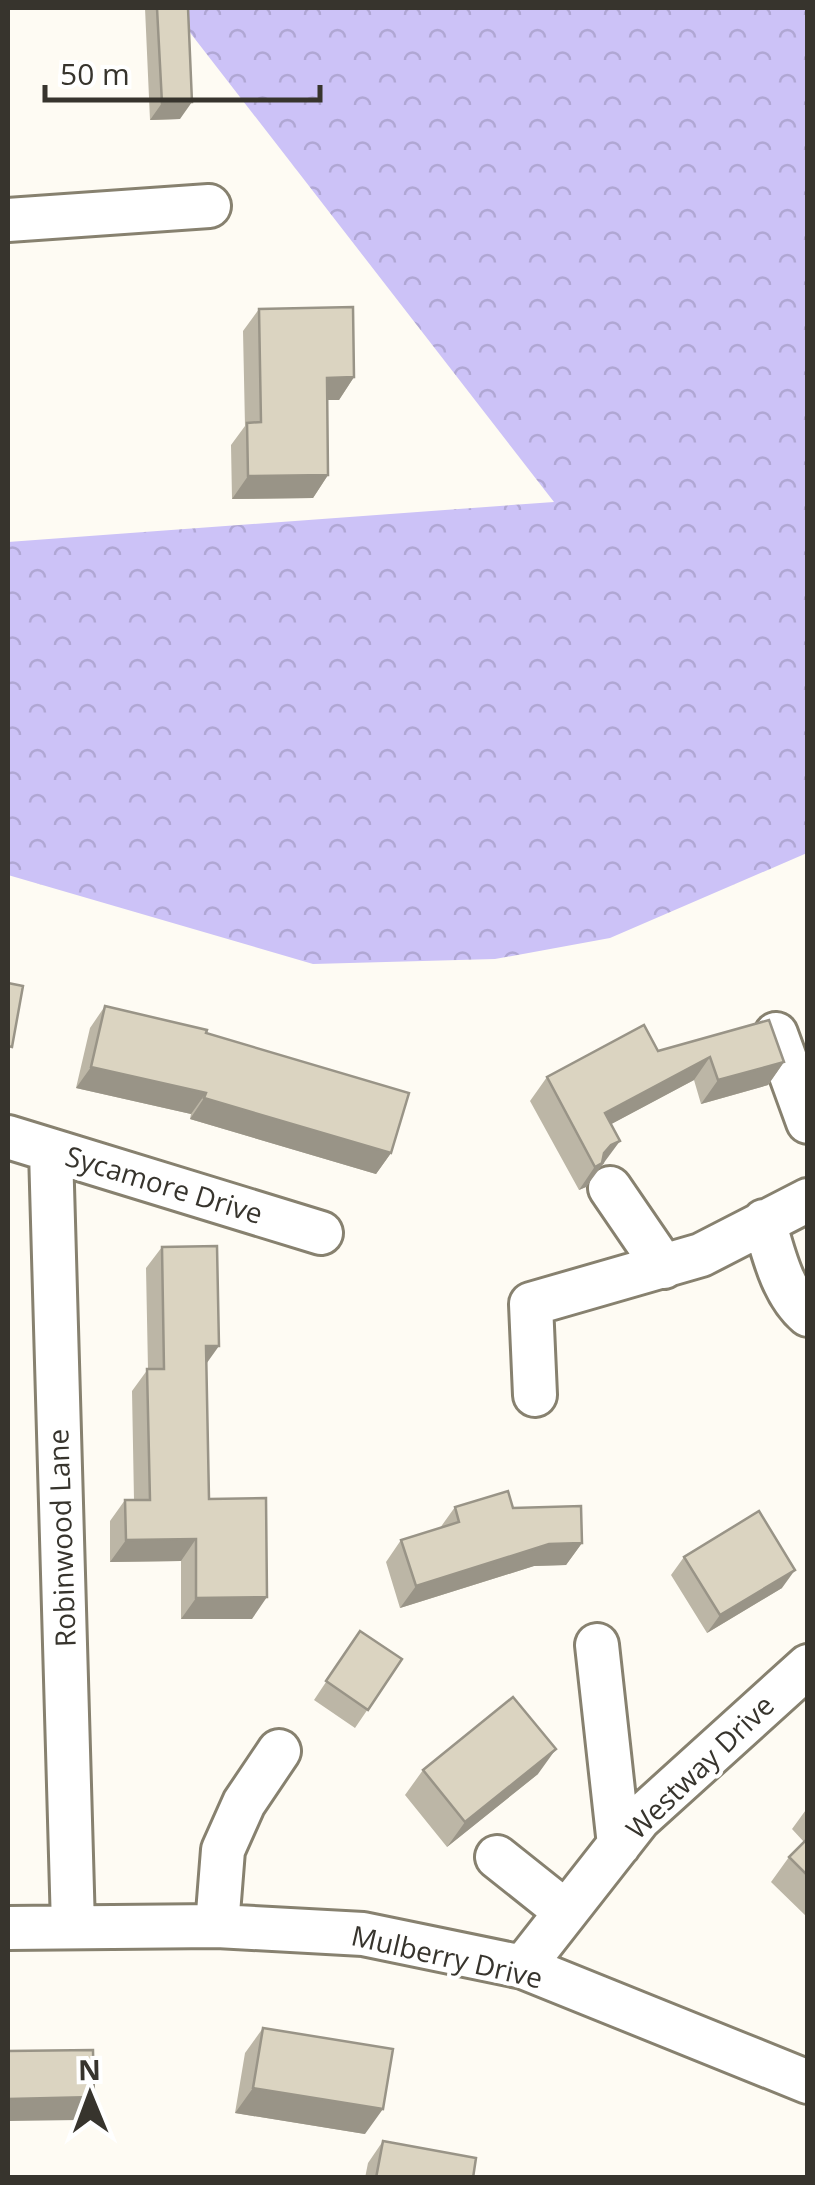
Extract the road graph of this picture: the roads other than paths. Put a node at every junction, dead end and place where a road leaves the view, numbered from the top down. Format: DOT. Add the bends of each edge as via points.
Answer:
graph roads {
  1 [pos="209,206"];
  2 [pos="8,220"];
  3 [pos="776,1034"];
  4 [pos="808,1122"];
  5 [pos="8,1137"];
  6 [pos="51,1150"];
  7 [pos="610,1188"];
  8 [pos="808,1200"];
  9 [pos="764,1221"];
  10 [pos="321,1233"];
  11 [pos="664,1267"];
  12 [pos="808,1315"];
  13 [pos="535,1395"];
  14 [pos="597,1645"];
  15 [pos="808,1666"];
  16 [pos="280,1751"];
  17 [pos="618,1845"];
  18 [pos="497,1857"];
  19 [pos="566,1912"];
  20 [pos="73,1926"];
  21 [pos="217,1926"];
  22 [pos="8,1928"];
  23 [pos="524,1968"];
  24 [pos="808,2082"];
  1 -- 2 [label="street"];
  3 -- 4 [label="street"];
  5 -- 6 [label="street, Sycamore Drive"];
  6 -- 10 [label="street, Sycamore Drive"];
  6 -- 20 [label="street, Robinwood Lane"];
  7 -- 11 [label="street"];
  8 -- 9 [label="street"];
  9 -- 11 [label="street"];
  9 -- 12 [label="street" via="797,1306"];
  11 -- 13 [label="street" via="532,1304"];
  14 -- 17 [label="street"];
  15 -- 17 [label="street, Westway Drive"];
  16 -- 21 [label="street" via="244,1803 223,1850"];
  17 -- 19 [label="street, Westway Drive"];
  18 -- 19 [label="street"];
  19 -- 23 [label="street, Westway Drive"];
  20 -- 21 [label="street, Mulberry Drive"];
  20 -- 22 [label="street, Mulberry Drive"];
  21 -- 23 [label="street, Mulberry Drive" via="364,1934"];
  23 -- 24 [label="street, Mulberry Drive"];
}
